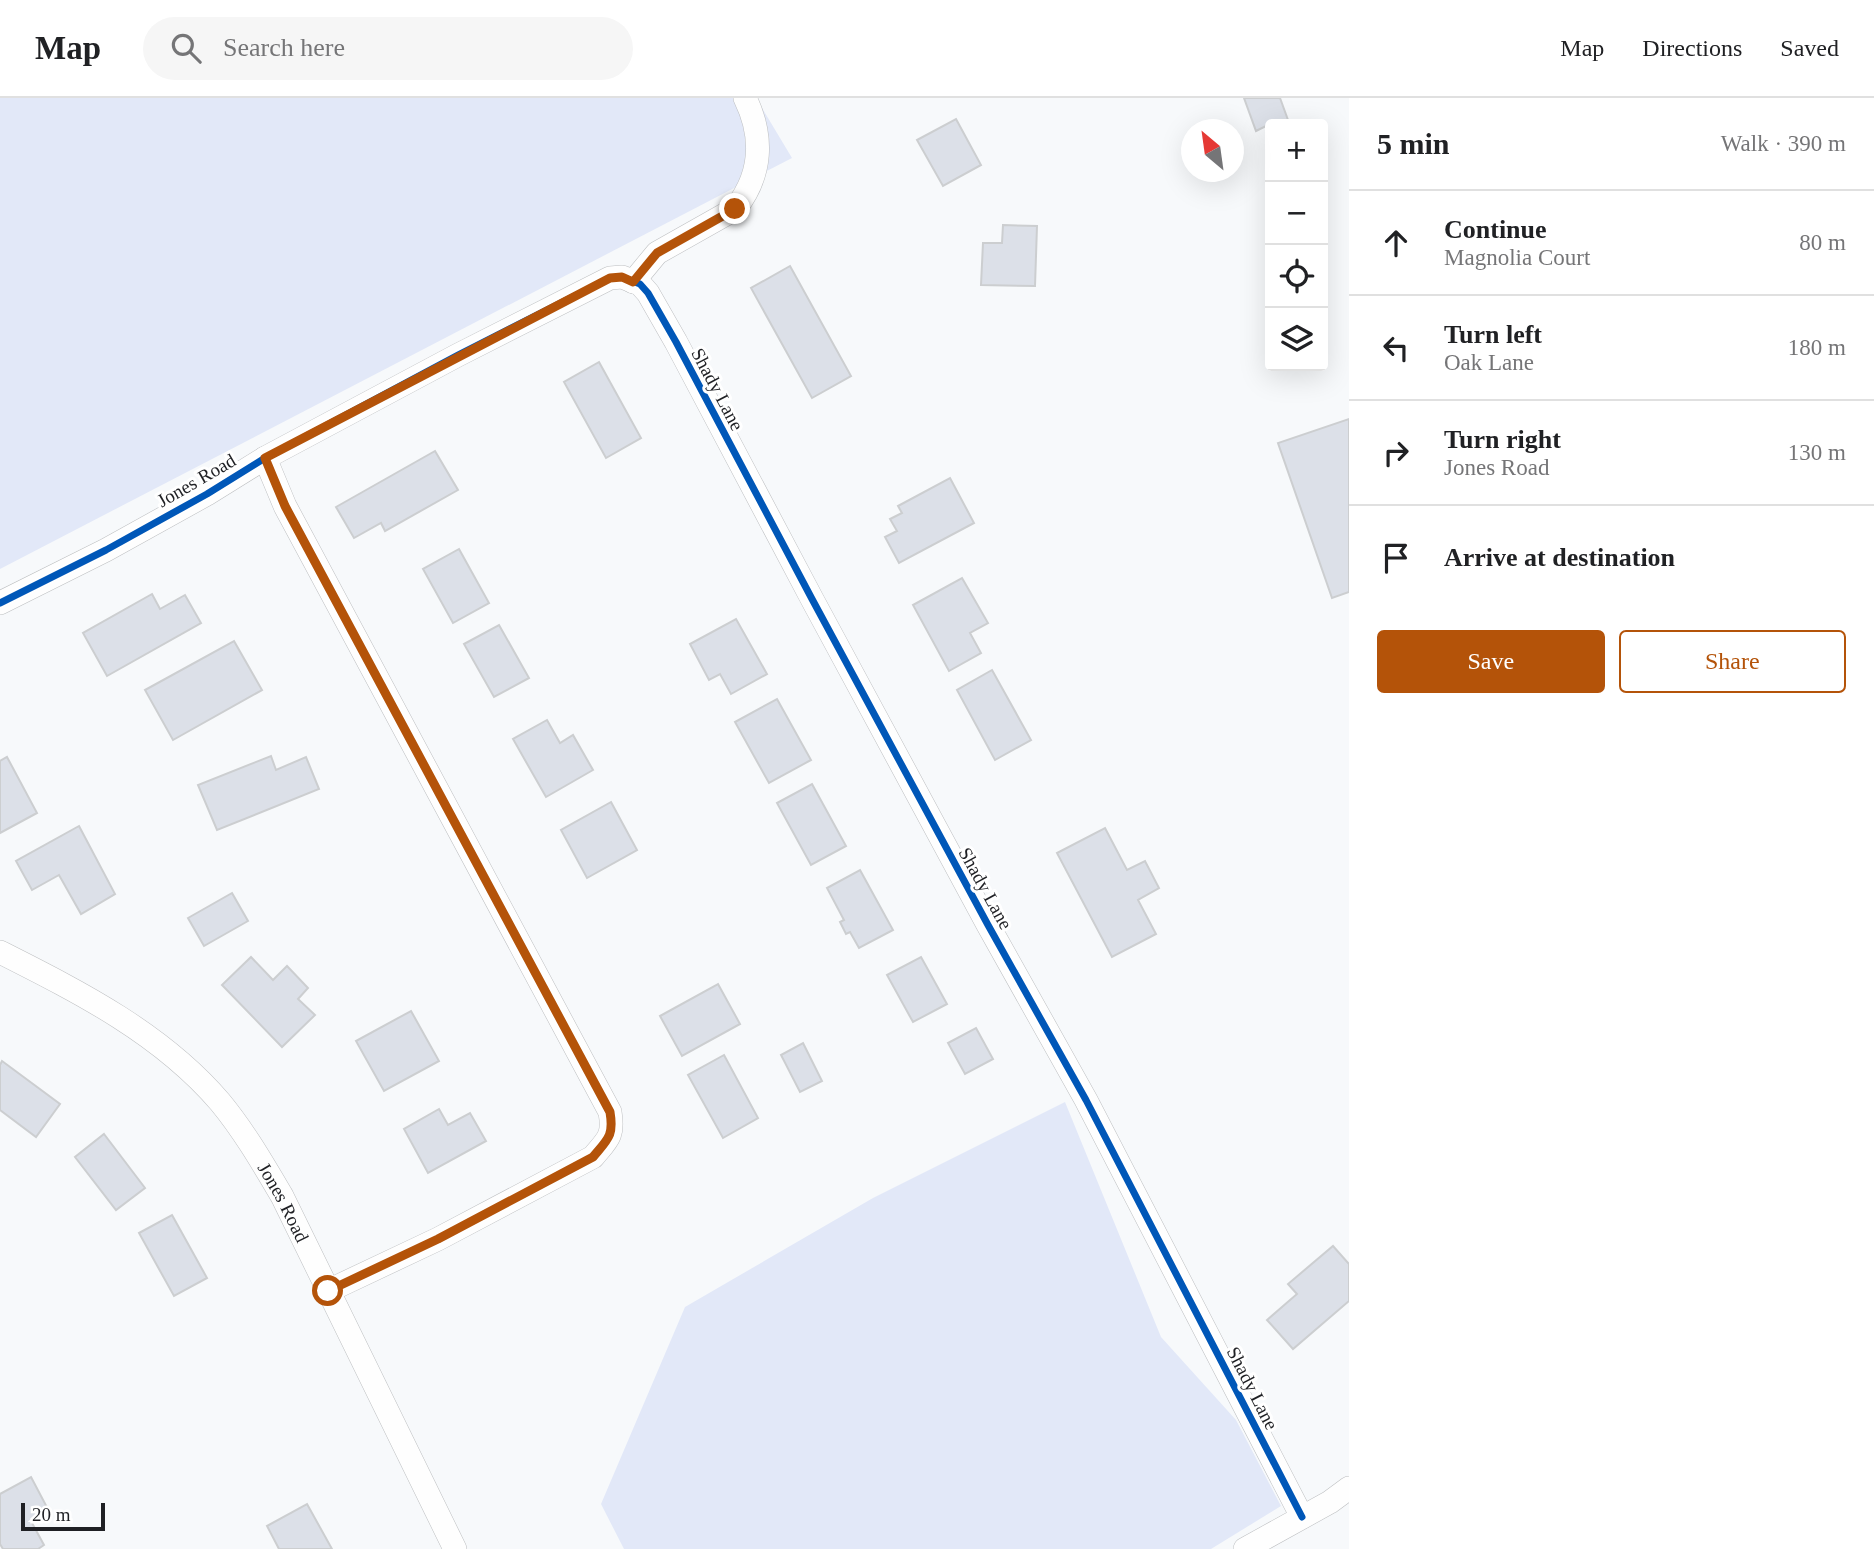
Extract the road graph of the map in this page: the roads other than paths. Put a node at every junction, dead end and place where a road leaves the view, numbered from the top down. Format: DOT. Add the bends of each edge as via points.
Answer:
graph roads {
  1 [pos="745,98"];
  2 [pos="633,282"];
  3 [pos="265,458"];
  4 [pos="0,603"];
  5 [pos="0,952"];
  6 [pos="328,1291"];
  7 [pos="1349,1488"];
  8 [pos="1303,1517"];
  9 [pos="455,1549"];
  10 [pos="1245,1549"];
  1 -- 2 [label="street" via="758,149 753,182 743,199 735,209 657,253"];
  2 -- 3 [label="street, Jones Road" via="610,278"];
  2 -- 8 [label="street, Shady Lane" via="648,293 676,342 1086,1100"];
  3 -- 4 [label="street, Jones Road" via="185,507"];
  3 -- 6 [label="street" via="285,506 610,1112 613,1128 593,1157"];
  5 -- 6 [label="street, Jones Road" via="128,1022 220,1102 282,1196"];
  6 -- 9 [label="street, Jones Road"];
  7 -- 8 [label="street"];
  8 -- 10 [label="street"];
}
